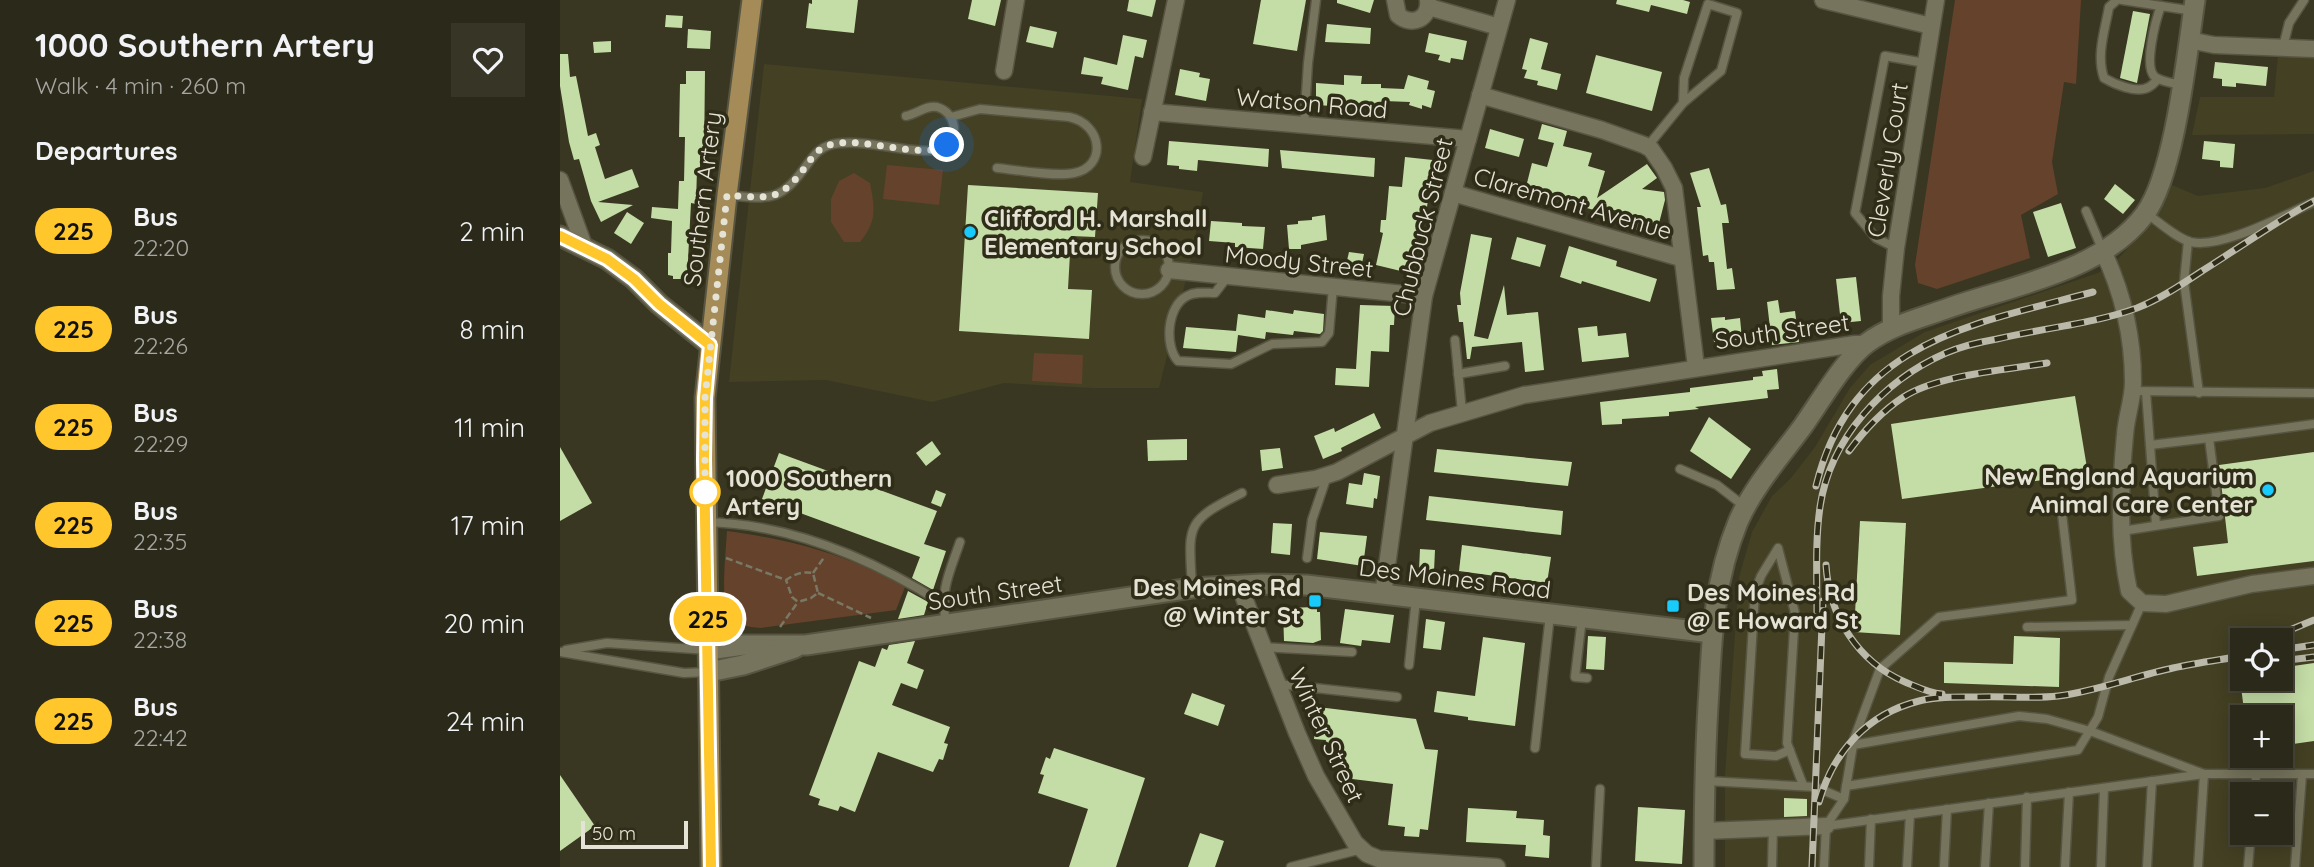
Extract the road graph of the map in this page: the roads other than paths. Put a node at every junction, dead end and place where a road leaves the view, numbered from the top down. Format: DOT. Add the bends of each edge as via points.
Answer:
graph roads {
  1 [pos="752,0"];
  2 [pos="1016,0"];
  3 [pos="1176,0"];
  4 [pos="1316,0"];
  5 [pos="1395,0"];
  6 [pos="1507,0"];
  7 [pos="1823,0"];
  8 [pos="1936,0"];
  9 [pos="2119,0"];
  10 [pos="2304,0"];
  11 [pos="1429,3"];
  12 [pos="2195,5"];
  13 [pos="2161,6"];
  14 [pos="1931,26"];
  15 [pos="1499,27"];
  16 [pos="2189,40"];
  17 [pos="2283,47"];
  18 [pos="2314,49"];
  19 [pos="1925,63"];
  20 [pos="1004,71"];
  21 [pos="2158,79"];
  22 [pos="2182,85"];
  23 [pos="1480,95"];
  24 [pos="1683,103"];
  25 [pos="1152,112"];
  26 [pos="906,116"];
  27 [pos="951,117"];
  28 [pos="1304,125"];
  29 [pos="1468,139"];
  30 [pos="1647,147"];
  31 [pos="1143,157"];
  32 [pos="997,168"];
  33 [pos="560,180"];
  34 [pos="1453,193"];
  35 [pos="727,195"];
  36 [pos="2314,202"];
  37 [pos="2085,211"];
  38 [pos="2146,213"];
  39 [pos="560,236"];
  40 [pos="2188,242"];
  41 [pos="584,246"];
  42 [pos="1896,248"];
  43 [pos="2103,251"];
  44 [pos="1681,258"];
  45 [pos="1169,270"];
  46 [pos="1228,276"];
  47 [pos="1333,287"];
  48 [pos="1424,296"];
  49 [pos="1891,329"];
  50 [pos="1455,340"];
  51 [pos="1865,344"];
  52 [pos="710,345"];
  53 [pos="1505,366"];
  54 [pos="1696,367"];
  55 [pos="1458,374"];
  56 [pos="2139,392"];
  57 [pos="2199,393"];
  58 [pos="2314,393"];
  59 [pos="1462,412"];
  60 [pos="2314,424"];
  61 [pos="1406,435"];
  62 [pos="2210,438"];
  63 [pos="2150,445"];
  64 [pos="1680,469"];
  65 [pos="1327,475"];
  66 [pos="1277,485"];
  67 [pos="1242,493"];
  68 [pos="2060,505"];
  69 [pos="1746,508"];
  70 [pos="705,522"];
  71 [pos="2156,525"];
  72 [pos="2122,531"];
  73 [pos="961,542"];
  74 [pos="1307,558"];
  75 [pos="2314,576"];
  76 [pos="1239,585"];
  77 [pos="1192,589"];
  78 [pos="1383,595"];
  79 [pos="1416,598"];
  80 [pos="942,603"];
  81 [pos="2142,603"];
  82 [pos="1550,614"];
  83 [pos="1582,618"];
  84 [pos="946,624"];
  85 [pos="2132,625"];
  86 [pos="2027,627"];
  87 [pos="1712,633"];
  88 [pos="806,645"];
  89 [pos="1263,648"];
  90 [pos="708,650"];
  91 [pos="560,652"];
  92 [pos="1352,652"];
  93 [pos="1409,666"];
  94 [pos="709,673"];
  95 [pos="1587,678"];
  96 [pos="1278,684"];
  97 [pos="1397,698"];
  98 [pos="2090,731"];
  99 [pos="1853,745"];
  100 [pos="1535,748"];
  101 [pos="1790,750"];
  102 [pos="2204,774"];
  103 [pos="2314,774"];
  104 [pos="2256,775"];
  105 [pos="2302,775"];
  106 [pos="1706,781"];
  107 [pos="2152,781"];
  108 [pos="2256,782"];
  109 [pos="1803,785"];
  110 [pos="1846,786"];
  111 [pos="2104,788"];
  112 [pos="1600,789"];
  113 [pos="2069,792"];
  114 [pos="2027,797"];
  115 [pos="1844,799"];
  116 [pos="1989,803"];
  117 [pos="1947,809"];
  118 [pos="1910,814"];
  119 [pos="1871,820"];
  120 [pos="1818,827"];
  121 [pos="1773,828"];
  122 [pos="1704,831"];
  123 [pos="2250,845"];
  124 [pos="1362,849"];
  125 [pos="1390,863"];
  126 [pos="711,867"];
  127 [pos="1291,867"];
  128 [pos="1497,867"];
  129 [pos="1596,867"];
  130 [pos="1704,867"];
  131 [pos="1772,867"];
  132 [pos="1824,867"];
  133 [pos="1869,867"];
  134 [pos="1907,867"];
  135 [pos="1944,867"];
  136 [pos="1985,867"];
  137 [pos="2025,867"];
  138 [pos="2064,867"];
  139 [pos="2101,867"];
  140 [pos="2147,867"];
  141 [pos="2198,867"];
  142 [pos="2248,867"];
  143 [pos="2295,867"];
  1 -- 35 [label="main road, Southern Artery"];
  2 -- 20 [label="street"];
  3 -- 25 [label="street"];
  4 -- 28 [label="lane"];
  5 -- 11 [label="street" via="1398,15 1408,21 1421,19"];
  6 -- 15 [label="street, Chubbuck Street"];
  7 -- 14 [label="street"];
  8 -- 14 [label="street, Cleverly Court"];
  9 -- 13 [label="lane"];
  9 -- 21 [label="lane" via="2109,7 2101,47 2104,78 2138,89 2148,88"];
  10 -- 17 [label="lane" via="2289,23"];
  11 -- 15 [label="street"];
  12 -- 13 [label="lane"];
  12 -- 16 [label="street, South Street"];
  13 -- 21 [label="lane" via="2149,65"];
  14 -- 19 [label="street, Cleverly Court"];
  15 -- 23 [label="street, Chubbuck Street"];
  16 -- 17 [label="street"];
  16 -- 22 [label="street, South Street"];
  17 -- 18 [label="street"];
  19 -- 42 [label="street, Cleverly Court"];
  19 -- 42 [label="lane" via="1885,56 1855,213 1876,238"];
  21 -- 22 [label="lane"];
  22 -- 38 [label="street, South Street" via="2164,172"];
  23 -- 29 [label="street, Chubbuck Street"];
  23 -- 30 [label="street"];
  24 -- 24 [label="lane" via="1721,71 1737,13 1708,4 1684,78"];
  24 -- 30 [label="lane"];
  25 -- 28 [label="street, Watson Road"];
  25 -- 31 [label="street"];
  26 -- 27 [label="lane" via="931,107"];
  27 -- 32 [label="lane" via="980,109 1069,117 1088,125 1094,134 1096,152 1081,171 1063,174"];
  27 -- 35 [label="lane" via="952,138 941,149 852,142 830,145 814,155 779,194 759,198"];
  28 -- 29 [label="street, Watson Road"];
  29 -- 34 [label="street, Chubbuck Street"];
  30 -- 44 [label="street" via="1674,188"];
  33 -- 41 [label="street"];
  34 -- 44 [label="street, Claremont Avenue"];
  34 -- 48 [label="street, Chubbuck Street"];
  35 -- 52 [label="main road, Southern Artery"];
  36 -- 40 [label="lane" via="2224,241"];
  37 -- 43 [label="lane"];
  38 -- 40 [label="lane"];
  38 -- 43 [label="street, South Street"];
  39 -- 41 [label="street"];
  40 -- 57 [label="lane" via="2184,282"];
  41 -- 52 [label="street" via="634,279"];
  42 -- 49 [label="street, Cleverly Court"];
  43 -- 49 [label="street, South Street" via="2056,273"];
  43 -- 56 [label="street" via="2126,312"];
  44 -- 54 [label="street"];
  45 -- 45 [label="lane" via="1165,253 1148,240 1129,242 1115,259 1122,286 1138,294 1156,290"];
  45 -- 46 [label="street, Moody Street"];
  46 -- 47 [label="street, Moody Street"];
  46 -- 47 [label="lane" via="1215,293 1186,296 1177,304 1169,343 1178,361 1231,364 1272,344 1322,342 1329,333"];
  47 -- 48 [label="street, Moody Street"];
  48 -- 61 [label="street, Chubbuck Street"];
  49 -- 51 [label="street, South Street"];
  50 -- 55 [label="lane"];
  51 -- 54 [label="street, South Street"];
  51 -- 69 [label="street"];
  52 -- 70 [label="main road, Southern Artery" via="704,424"];
  53 -- 55 [label="lane"];
  54 -- 59 [label="street, South Street" via="1555,388"];
  55 -- 59 [label="lane"];
  56 -- 57 [label="lane"];
  56 -- 63 [label="lane"];
  56 -- 72 [label="street" via="2125,435"];
  57 -- 58 [label="lane"];
  59 -- 61 [label="street, South Street"];
  60 -- 62 [label="lane"];
  61 -- 65 [label="street, South Street"];
  61 -- 78 [label="street, Chubbuck Street"];
  62 -- 63 [label="lane"];
  62 -- 71 [label="lane" via="2219,516"];
  63 -- 71 [label="lane"];
  64 -- 69 [label="lane" via="1717,485"];
  65 -- 66 [label="street, South Street"];
  65 -- 74 [label="lane" via="1312,520"];
  67 -- 77 [label="lane" via="1209,510 1193,526"];
  68 -- 99 [label="lane" via="2072,600 1939,617 1880,669"];
  69 -- 87 [label="street" via="1725,560"];
  70 -- 80 [label="lane" via="806,538"];
  70 -- 90 [label="main road, Southern Artery"];
  71 -- 72 [label="lane"];
  72 -- 81 [label="street" via="2129,591"];
  73 -- 80 [label="lane"];
  75 -- 81 [label="street" via="2252,584 2166,604"];
  76 -- 77 [label="street, Des Moines Road"];
  76 -- 78 [label="street, Des Moines Road" via="1285,584"];
  76 -- 89 [label="street, Winter Street"];
  77 -- 84 [label="street, South Street"];
  78 -- 79 [label="street, Des Moines Road"];
  79 -- 82 [label="street, Des Moines Road"];
  79 -- 93 [label="lane"];
  80 -- 84 [label="lane"];
  81 -- 85 [label="lane"];
  82 -- 83 [label="street, Des Moines Road"];
  82 -- 100 [label="lane"];
  83 -- 87 [label="street, Des Moines Road"];
  83 -- 95 [label="lane" via="1576,677"];
  84 -- 88 [label="street, South Street"];
  85 -- 86 [label="lane"];
  85 -- 98 [label="lane"];
  87 -- 106 [label="street"];
  88 -- 90 [label="street, South Street"];
  88 -- 94 [label="street, South Street"];
  89 -- 92 [label="lane"];
  89 -- 96 [label="street, Winter Street"];
  90 -- 91 [label="lane" via="607,643"];
  90 -- 94 [label="main road, Southern Artery"];
  91 -- 94 [label="lane"];
  94 -- 126 [label="main road, Southern Artery"];
  96 -- 97 [label="lane"];
  96 -- 124 [label="street, Winter Street" via="1316,776"];
  98 -- 99 [label="lane" via="2019,716"];
  98 -- 102 [label="lane"];
  98 -- 110 [label="lane" via="2078,750"];
  99 -- 110 [label="lane"];
  101 -- 101 [label="lane" via="1794,613 1777,548 1755,592 1745,754 1776,756"];
  101 -- 109 [label="lane"];
  102 -- 104 [label="lane"];
  102 -- 107 [label="lane"];
  102 -- 141 [label="lane"];
  103 -- 105 [label="lane"];
  104 -- 105 [label="lane"];
  104 -- 108 [label="lane"];
  105 -- 143 [label="lane"];
  106 -- 109 [label="lane"];
  106 -- 122 [label="street"];
  107 -- 111 [label="lane"];
  107 -- 140 [label="lane"];
  109 -- 115 [label="lane" via="1823,788"];
  110 -- 115 [label="lane"];
  111 -- 113 [label="lane"];
  111 -- 139 [label="lane"];
  112 -- 129 [label="lane"];
  113 -- 114 [label="lane"];
  113 -- 138 [label="lane"];
  114 -- 116 [label="lane"];
  114 -- 137 [label="lane"];
  115 -- 120 [label="lane"];
  116 -- 117 [label="lane"];
  116 -- 136 [label="lane"];
  117 -- 118 [label="lane"];
  117 -- 135 [label="lane"];
  118 -- 119 [label="lane"];
  118 -- 134 [label="lane"];
  119 -- 120 [label="lane"];
  119 -- 133 [label="lane"];
  120 -- 121 [label="street"];
  120 -- 132 [label="lane"];
  121 -- 122 [label="street"];
  121 -- 131 [label="lane"];
  122 -- 130 [label="street"];
  123 -- 142 [label="lane"];
  124 -- 125 [label="street"];
  124 -- 127 [label="lane"];
  125 -- 128 [label="street"];
}
